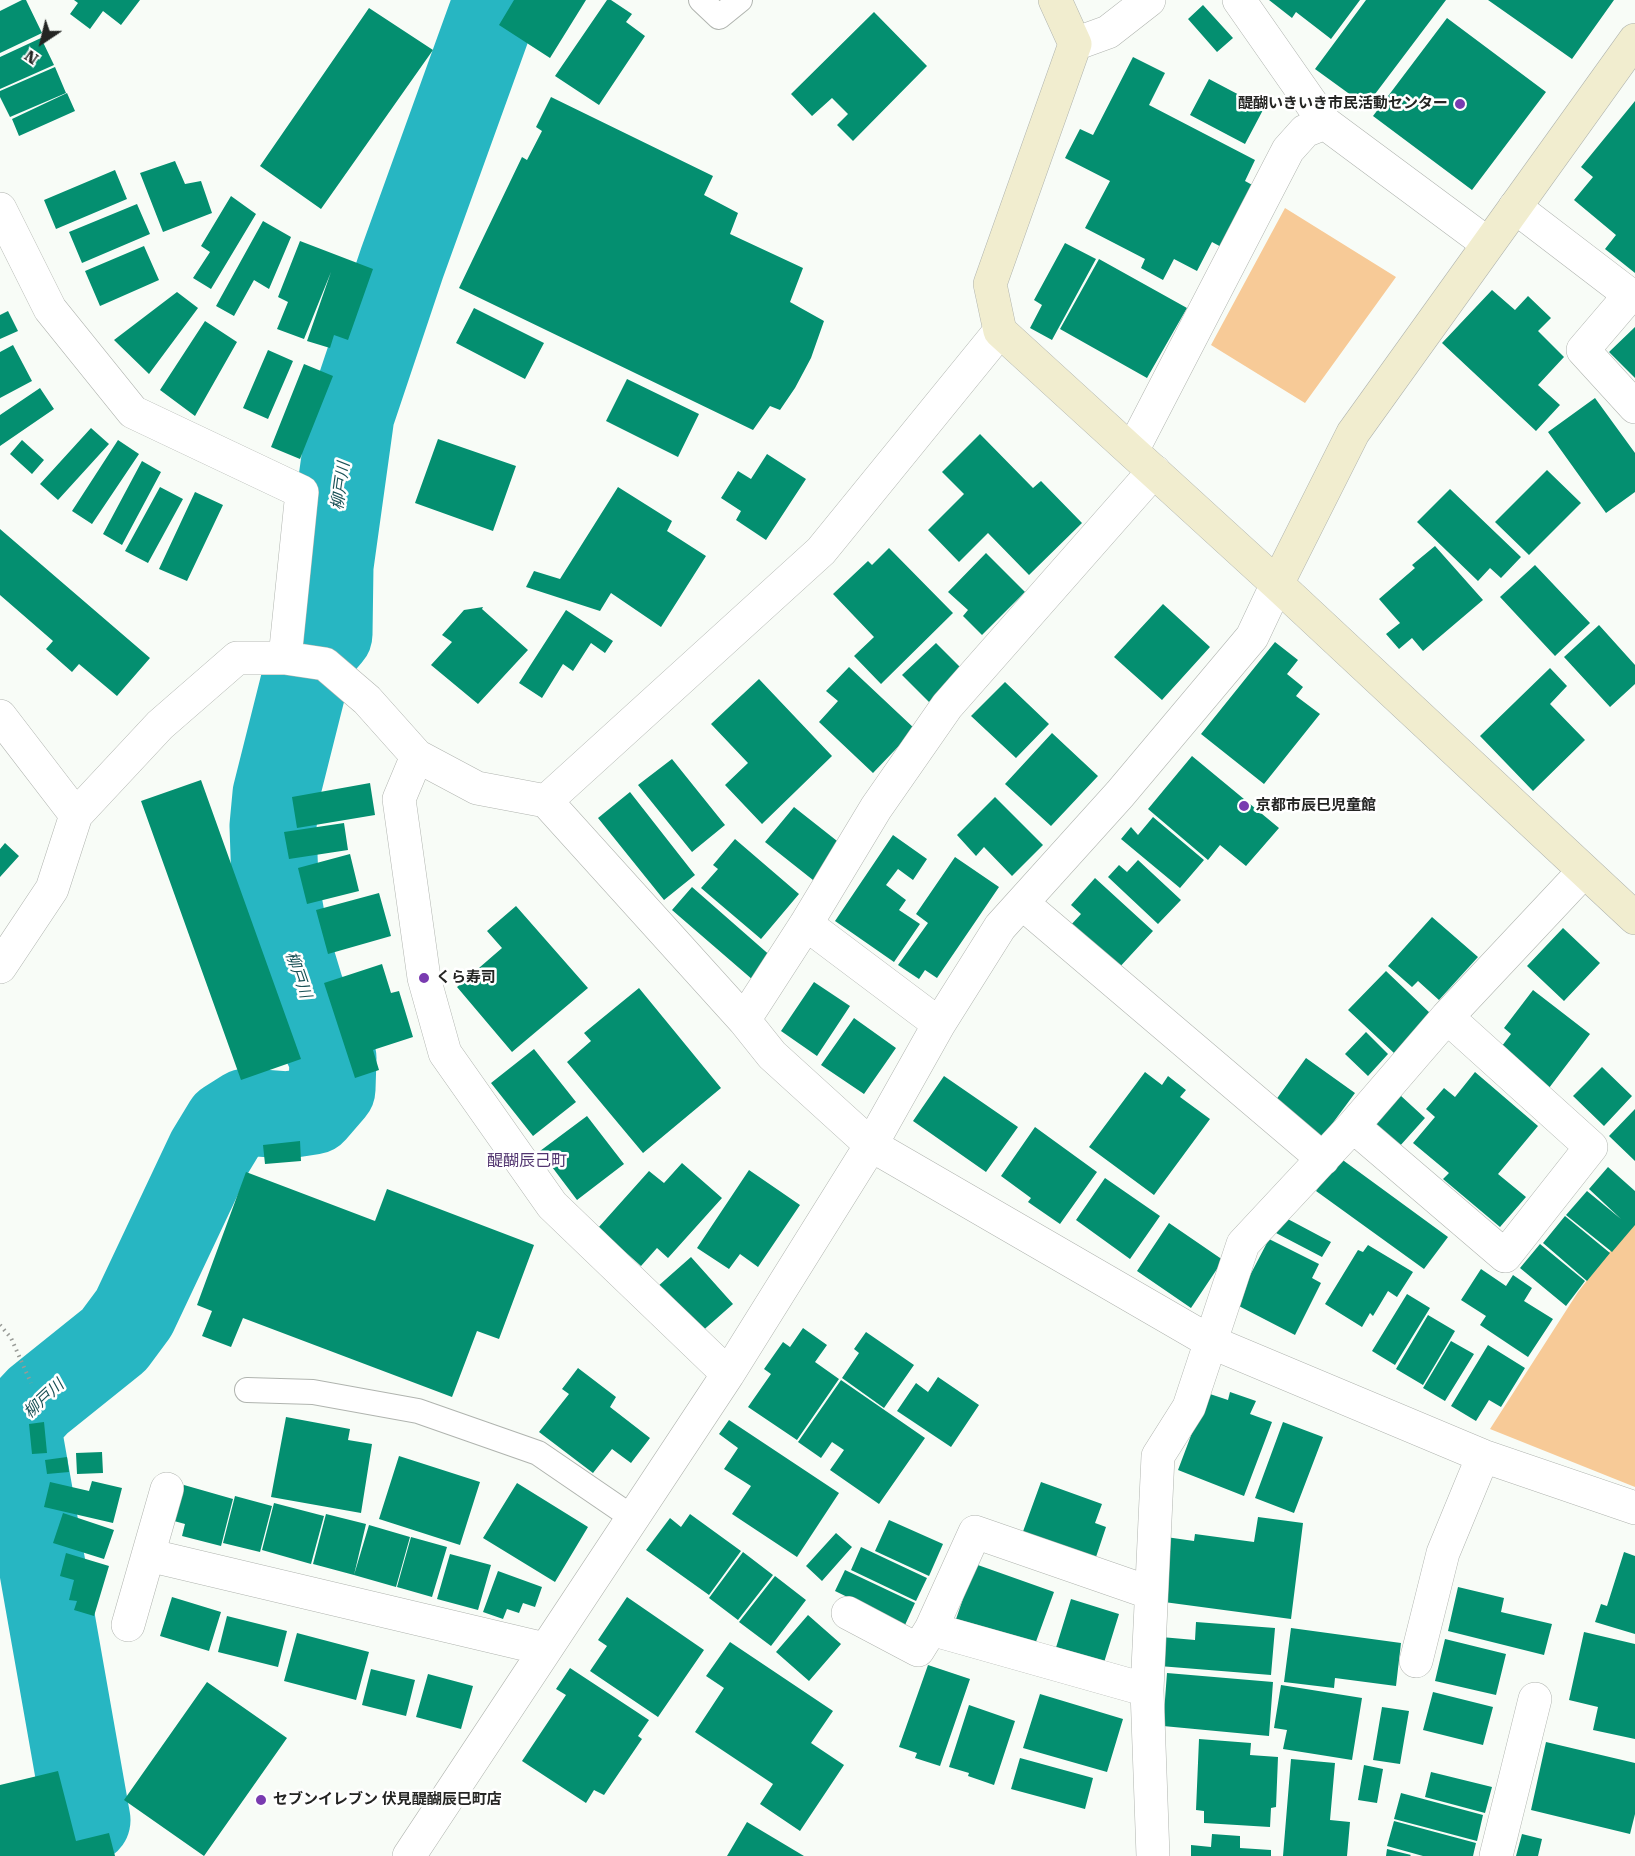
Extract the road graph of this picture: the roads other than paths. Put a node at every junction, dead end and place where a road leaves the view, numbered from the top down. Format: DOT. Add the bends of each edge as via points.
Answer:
graph roads {
  1 [pos="701,0"];
  2 [pos="740,0"];
  3 [pos="1055,0"];
  4 [pos="1149,0"];
  5 [pos="1239,0"];
  6 [pos="1635,40"];
  7 [pos="1075,44"];
  8 [pos="1325,123"];
  9 [pos="1515,207"];
  10 [pos="0,209"];
  11 [pos="1488,244"];
  12 [pos="1632,294"];
  13 [pos="1000,331"];
  14 [pos="1635,407"];
  15 [pos="1143,461"];
  16 [pos="1276,584"];
  17 [pos="285,658"];
  18 [pos="0,716"];
  19 [pos="417,756"];
  20 [pos="546,801"];
  21 [pos="76,815"];
  22 [pos="1584,871"];
  23 [pos="1022,903"];
  24 [pos="1635,918"];
  25 [pos="806,924"];
  26 [pos="0,967"];
  27 [pos="1447,1017"];
  28 [pos="744,1020"];
  29 [pos="939,1024"];
  30 [pos="1353,1126"];
  31 [pos="871,1145"];
  32 [pos="1323,1159"];
  33 [pos="1211,1342"];
  34 [pos="728,1374"];
  35 [pos="247,1390"];
  36 [pos="1483,1456"];
  37 [pos="167,1489"];
  38 [pos="1635,1508"];
  39 [pos="633,1518"];
  40 [pos="148,1555"];
  41 [pos="1151,1593"];
  42 [pos="848,1613"];
  43 [pos="128,1625"];
  44 [pos="931,1629"];
  45 [pos="545,1649"];
  46 [pos="1416,1661"];
  47 [pos="1147,1690"];
  48 [pos="1535,1699"];
  49 [pos="409,1856"];
  50 [pos="1153,1856"];
  51 [pos="1496,1856"];
  1 -- 2 [label="lane" via="719,16"];
  3 -- 7 [label="street"];
  4 -- 7 [label="street" via="1108,32"];
  5 -- 8 [label="street"];
  6 -- 9 [label="street"];
  7 -- 13 [label="street" via="990,284"];
  8 -- 11 [label="street"];
  8 -- 15 [label="street" via="1305,131 1288,150"];
  9 -- 11 [label="street"];
  9 -- 12 [label="street"];
  10 -- 17 [label="street" via="50,309 133,412 302,492"];
  11 -- 16 [label="street" via="1353,433"];
  12 -- 14 [label="street" via="1583,350"];
  13 -- 15 [label="street"];
  13 -- 20 [label="street" via="820,551"];
  15 -- 16 [label="street"];
  15 -- 25 [label="street" via="947,706 876,808"];
  16 -- 22 [label="street"];
  16 -- 23 [label="street" via="1252,637"];
  17 -- 19 [label="street" via="325,664 367,700"];
  17 -- 21 [label="street" via="237,658 160,725"];
  18 -- 21 [label="street"];
  19 -- 20 [label="street" via="477,788"];
  19 -- 34 [label="street" via="399,800 424,978 445,1053 552,1205"];
  20 -- 28 [label="street"];
  21 -- 26 [label="street" via="52,889"];
  22 -- 24 [label="street"];
  22 -- 27 [label="street"];
  23 -- 29 [label="street" via="1000,927"];
  23 -- 32 [label="street"];
  25 -- 28 [label="street"];
  25 -- 29 [label="street"];
  27 -- 30 [label="street"];
  27 -- 30 [label="street" via="1591,1147 1505,1256"];
  28 -- 31 [label="street" via="772,1055"];
  29 -- 31 [label="street"];
  30 -- 32 [label="street"];
  31 -- 33 [label="street"];
  31 -- 34 [label="street"];
  32 -- 33 [label="street" via="1243,1244"];
  33 -- 36 [label="street"];
  33 -- 41 [label="street" via="1189,1407 1158,1456"];
  34 -- 39 [label="street"];
  35 -- 39 [label="lane" via="313,1392 418,1411 538,1453"];
  36 -- 38 [label="street"];
  36 -- 46 [label="street" via="1443,1553"];
  37 -- 40 [label="street"];
  39 -- 45 [label="street"];
  40 -- 43 [label="street"];
  40 -- 45 [label="street"];
  41 -- 44 [label="street" via="975,1532"];
  41 -- 47 [label="street"];
  42 -- 44 [label="street" via="918,1650"];
  44 -- 47 [label="street"];
  45 -- 49 [label="street"];
  47 -- 50 [label="street"];
  48 -- 51 [label="street"];
}
